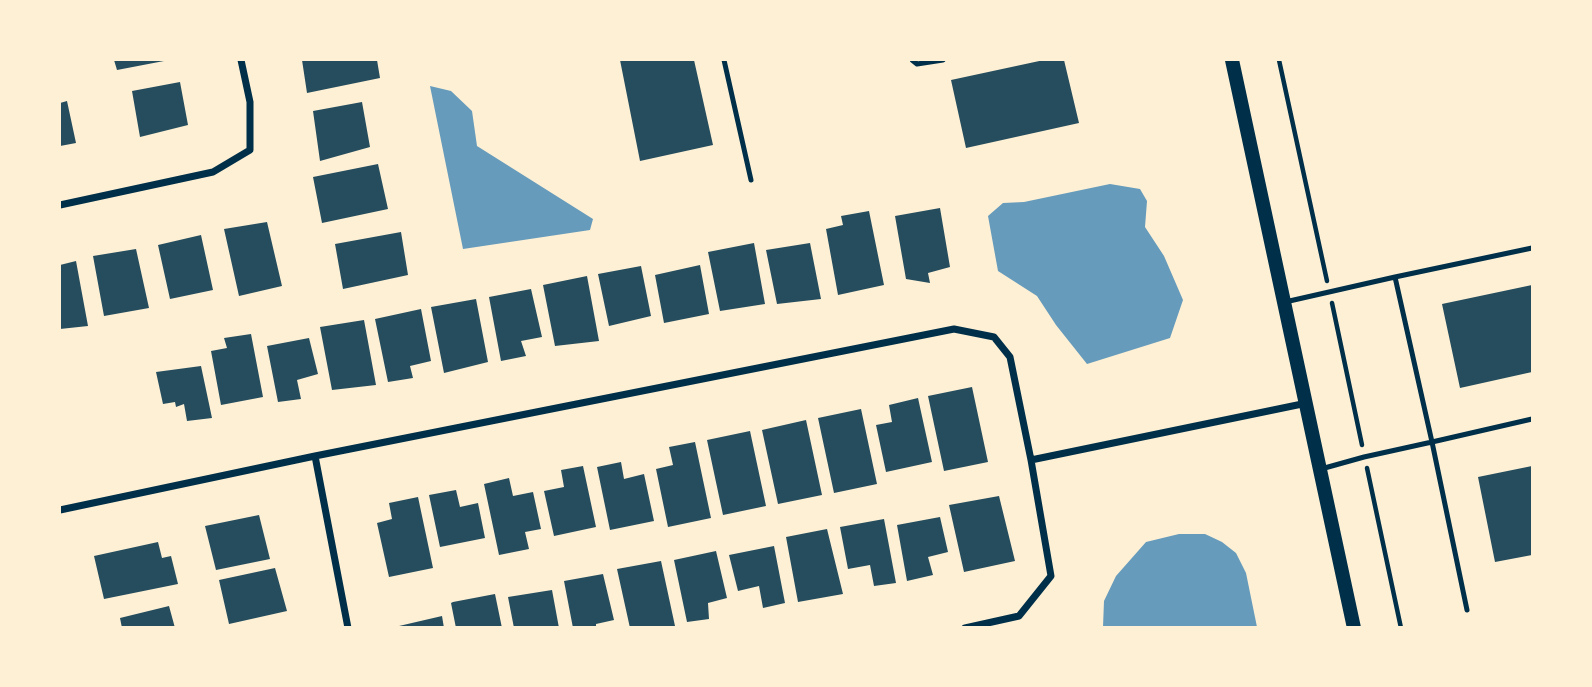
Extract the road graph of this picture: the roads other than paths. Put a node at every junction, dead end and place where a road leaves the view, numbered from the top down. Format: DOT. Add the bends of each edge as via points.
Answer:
graph roads {
  1 [pos="242,60"];
  2 [pos="724,60"];
  3 [pos="912,60"];
  4 [pos="943,60"];
  5 [pos="1232,60"];
  6 [pos="751,180"];
  7 [pos="60,205"];
  8 [pos="1532,248"];
  9 [pos="1395,277"];
  10 [pos="1285,302"];
  11 [pos="1307,403"];
  12 [pos="1532,419"];
  13 [pos="1432,442"];
  14 [pos="315,456"];
  15 [pos="1031,460"];
  16 [pos="1321,469"];
  17 [pos="60,510"];
  18 [pos="1467,610"];
  19 [pos="348,628"];
  20 [pos="965,628"];
  21 [pos="1354,628"];
  1 -- 7 [label="street" via="250,102 250,150 213,172"];
  2 -- 6 [label="lane"];
  3 -- 4 [label="lane" via="917,64"];
  5 -- 10 [label="main road"];
  8 -- 9 [label="lane"];
  9 -- 10 [label="lane"];
  9 -- 13 [label="lane"];
  10 -- 11 [label="main road"];
  11 -- 15 [label="street"];
  11 -- 16 [label="main road"];
  12 -- 13 [label="lane"];
  13 -- 16 [label="lane"];
  13 -- 18 [label="lane"];
  14 -- 15 [label="street" via="954,328 994,337 1010,357"];
  14 -- 17 [label="street"];
  14 -- 19 [label="street"];
  15 -- 20 [label="street" via="1051,576 1019,616"];
  16 -- 21 [label="main road"];
}
